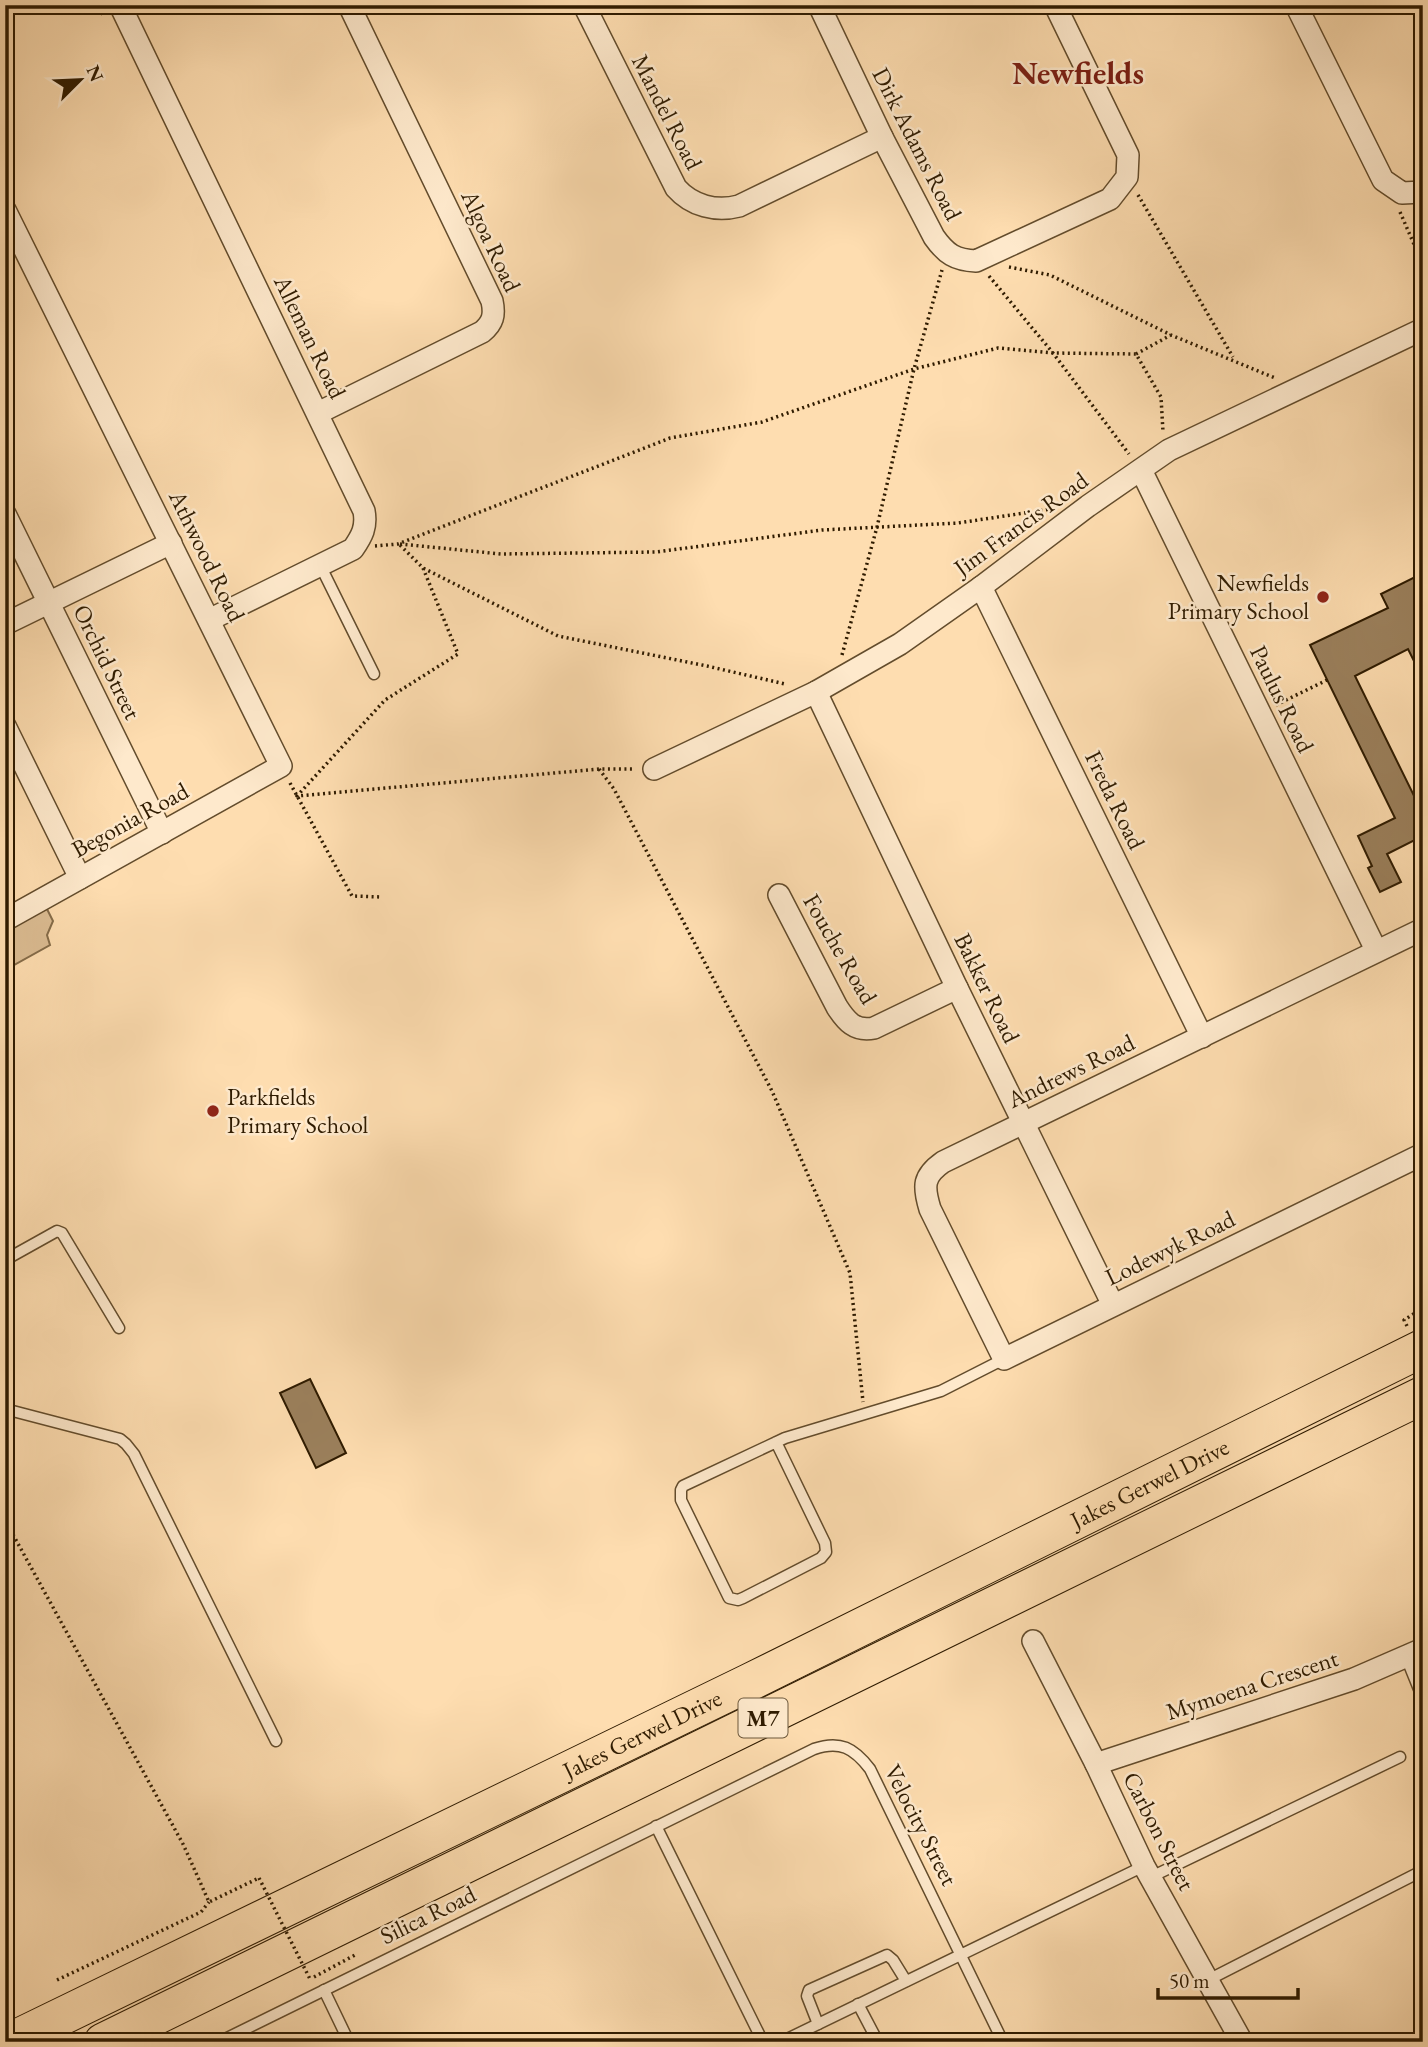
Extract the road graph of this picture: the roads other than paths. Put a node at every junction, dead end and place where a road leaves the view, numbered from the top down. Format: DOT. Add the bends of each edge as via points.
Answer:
graph roads {
  1 [pos="349,5"];
  2 [pos="584,5"];
  3 [pos="818,5"];
  4 [pos="1055,5"];
  5 [pos="1296,5"];
  6 [pos="121,6"];
  7 [pos="883,137"];
  8 [pos="1412,192"];
  9 [pos="5,210"];
  10 [pos="1423,329"];
  11 [pos="318,413"];
  12 [pos="1141,470"];
  13 [pos="5,514"];
  14 [pos="171,543"];
  15 [pos="320,565"];
  16 [pos="981,587"];
  17 [pos="49,602"];
  18 [pos="209,620"];
  19 [pos="5,624"];
  20 [pos="374,674"];
  21 [pos="816,692"];
  22 [pos="5,726"];
  23 [pos="281,766"];
  24 [pos="654,769"];
  25 [pos="162,833"];
  26 [pos="80,878"];
  27 [pos="779,895"];
  28 [pos="5,920"];
  29 [pos="1423,929"];
  30 [pos="1376,950"];
  31 [pos="957,988"];
  32 [pos="1202,1037"];
  33 [pos="1024,1123"];
  34 [pos="1423,1154"];
  35 [pos="5,1260"];
  36 [pos="1113,1305"];
  37 [pos="119,1328"];
  38 [pos="1423,1348"];
  39 [pos="1004,1359"];
  40 [pos="1423,1395"];
  41 [pos="5,1409"];
  42 [pos="776,1442"];
  43 [pos="1033,1641"];
  44 [pos="1414,1653"];
  45 [pos="1423,1699"];
  46 [pos="276,1741"];
  47 [pos="1400,1757"];
  48 [pos="1096,1764"];
  49 [pos="656,1826"];
  50 [pos="1148,1872"];
  51 [pos="1416,1874"];
  52 [pos="961,1954"];
  53 [pos="1208,1980"];
  54 [pos="905,1981"];
  55 [pos="324,1990"];
  56 [pos="858,2004"];
  57 [pos="818,2024"];
  58 [pos="9,2042"];
  59 [pos="103,2042"];
  60 [pos="219,2042"];
  61 [pos="349,2042"];
  62 [pos="763,2042"];
  63 [pos="781,2042"];
  64 [pos="878,2042"];
  65 [pos="1003,2042"];
  66 [pos="1242,2042"];
  1 -- 11 [label="street, Algoa Road" via="495,311 482,332"];
  2 -- 7 [label="street, Mandel Road" via="676,188 704,206 739,206"];
  3 -- 7 [label="street, Dirk Adams Road"];
  4 -- 7 [label="street, Dirk Adams Road" via="1128,155 1127,177 1110,199 966,260 943,249 934,237"];
  5 -- 8 [label="street" via="1383,180"];
  6 -- 11 [label="street, Alleman Road"];
  9 -- 14 [label="street, Athwood Road"];
  10 -- 12 [label="street, Jim Francis Road" via="1169,450"];
  11 -- 15 [label="street, Alleman Road" via="364,511 365,527 352,549"];
  12 -- 16 [label="street, Jim Francis Road"];
  12 -- 30 [label="street, Paulus Road"];
  13 -- 17 [label="street, Orchid Street"];
  14 -- 17 [label="street"];
  14 -- 18 [label="street, Athwood Road"];
  15 -- 18 [label="street"];
  15 -- 20 [label="lane"];
  16 -- 21 [label="street, Jim Francis Road" via="900,644"];
  16 -- 32 [label="street, Freda Road"];
  17 -- 19 [label="street"];
  17 -- 25 [label="street, Orchid Street"];
  18 -- 23 [label="street, Athwood Road"];
  21 -- 24 [label="street, Jim Francis Road"];
  21 -- 31 [label="street, Bakker Road"];
  22 -- 26 [label="street"];
  23 -- 25 [label="street, Begonia Road"];
  25 -- 26 [label="street, Begonia Road"];
  26 -- 28 [label="street, Begonia Road"];
  27 -- 31 [label="street, Fouche Road" via="837,1007 857,1028 874,1028"];
  29 -- 30 [label="street, Andrews Road"];
  30 -- 32 [label="street, Andrews Road"];
  31 -- 33 [label="street, Bakker Road"];
  32 -- 33 [label="street, Andrews Road"];
  33 -- 36 [label="street, Bakker Road"];
  33 -- 39 [label="street, Andrews Road" via="943,1162 926,1180 930,1209"];
  34 -- 36 [label="street, Lodewyk Road"];
  35 -- 37 [label="lane" via="57,1231 62,1233"];
  36 -- 39 [label="street, Lodewyk Road"];
  38 -- 58 [label="highway, Jakes Gerwel Drive / M7"];
  39 -- 42 [label="lane, Lodewyk Road" via="941,1391"];
  40 -- 59 [label="highway, Jakes Gerwel Drive / M7"];
  41 -- 46 [label="lane" via="126,1444"];
  42 -- 42 [label="lane, Lodewyk Road" via="681,1490 681,1500 732,1600 826,1552"];
  43 -- 48 [label="street, Carbon Street"];
  44 -- 45 [label="lane"];
  44 -- 48 [label="street, Mymoena Crescent" via="1354,1678"];
  47 -- 50 [label="lane"];
  48 -- 50 [label="street, Carbon Street"];
  49 -- 52 [label="lane, Velocity Street" via="814,1749 825,1745 846,1748 863,1760 877,1781"];
  49 -- 55 [label="lane, Silica Road"];
  49 -- 62 [label="lane"];
  50 -- 52 [label="lane"];
  50 -- 53 [label="street, Carbon Street"];
  51 -- 53 [label="lane"];
  52 -- 54 [label="lane"];
  52 -- 65 [label="lane, Velocity Street"];
  53 -- 66 [label="street, Carbon Street"];
  54 -- 56 [label="lane"];
  54 -- 57 [label="lane" via="887,1955 808,1990"];
  55 -- 60 [label="lane, Silica Road"];
  55 -- 61 [label="lane"];
  56 -- 57 [label="lane"];
  56 -- 64 [label="lane"];
  57 -- 63 [label="lane"];
}
